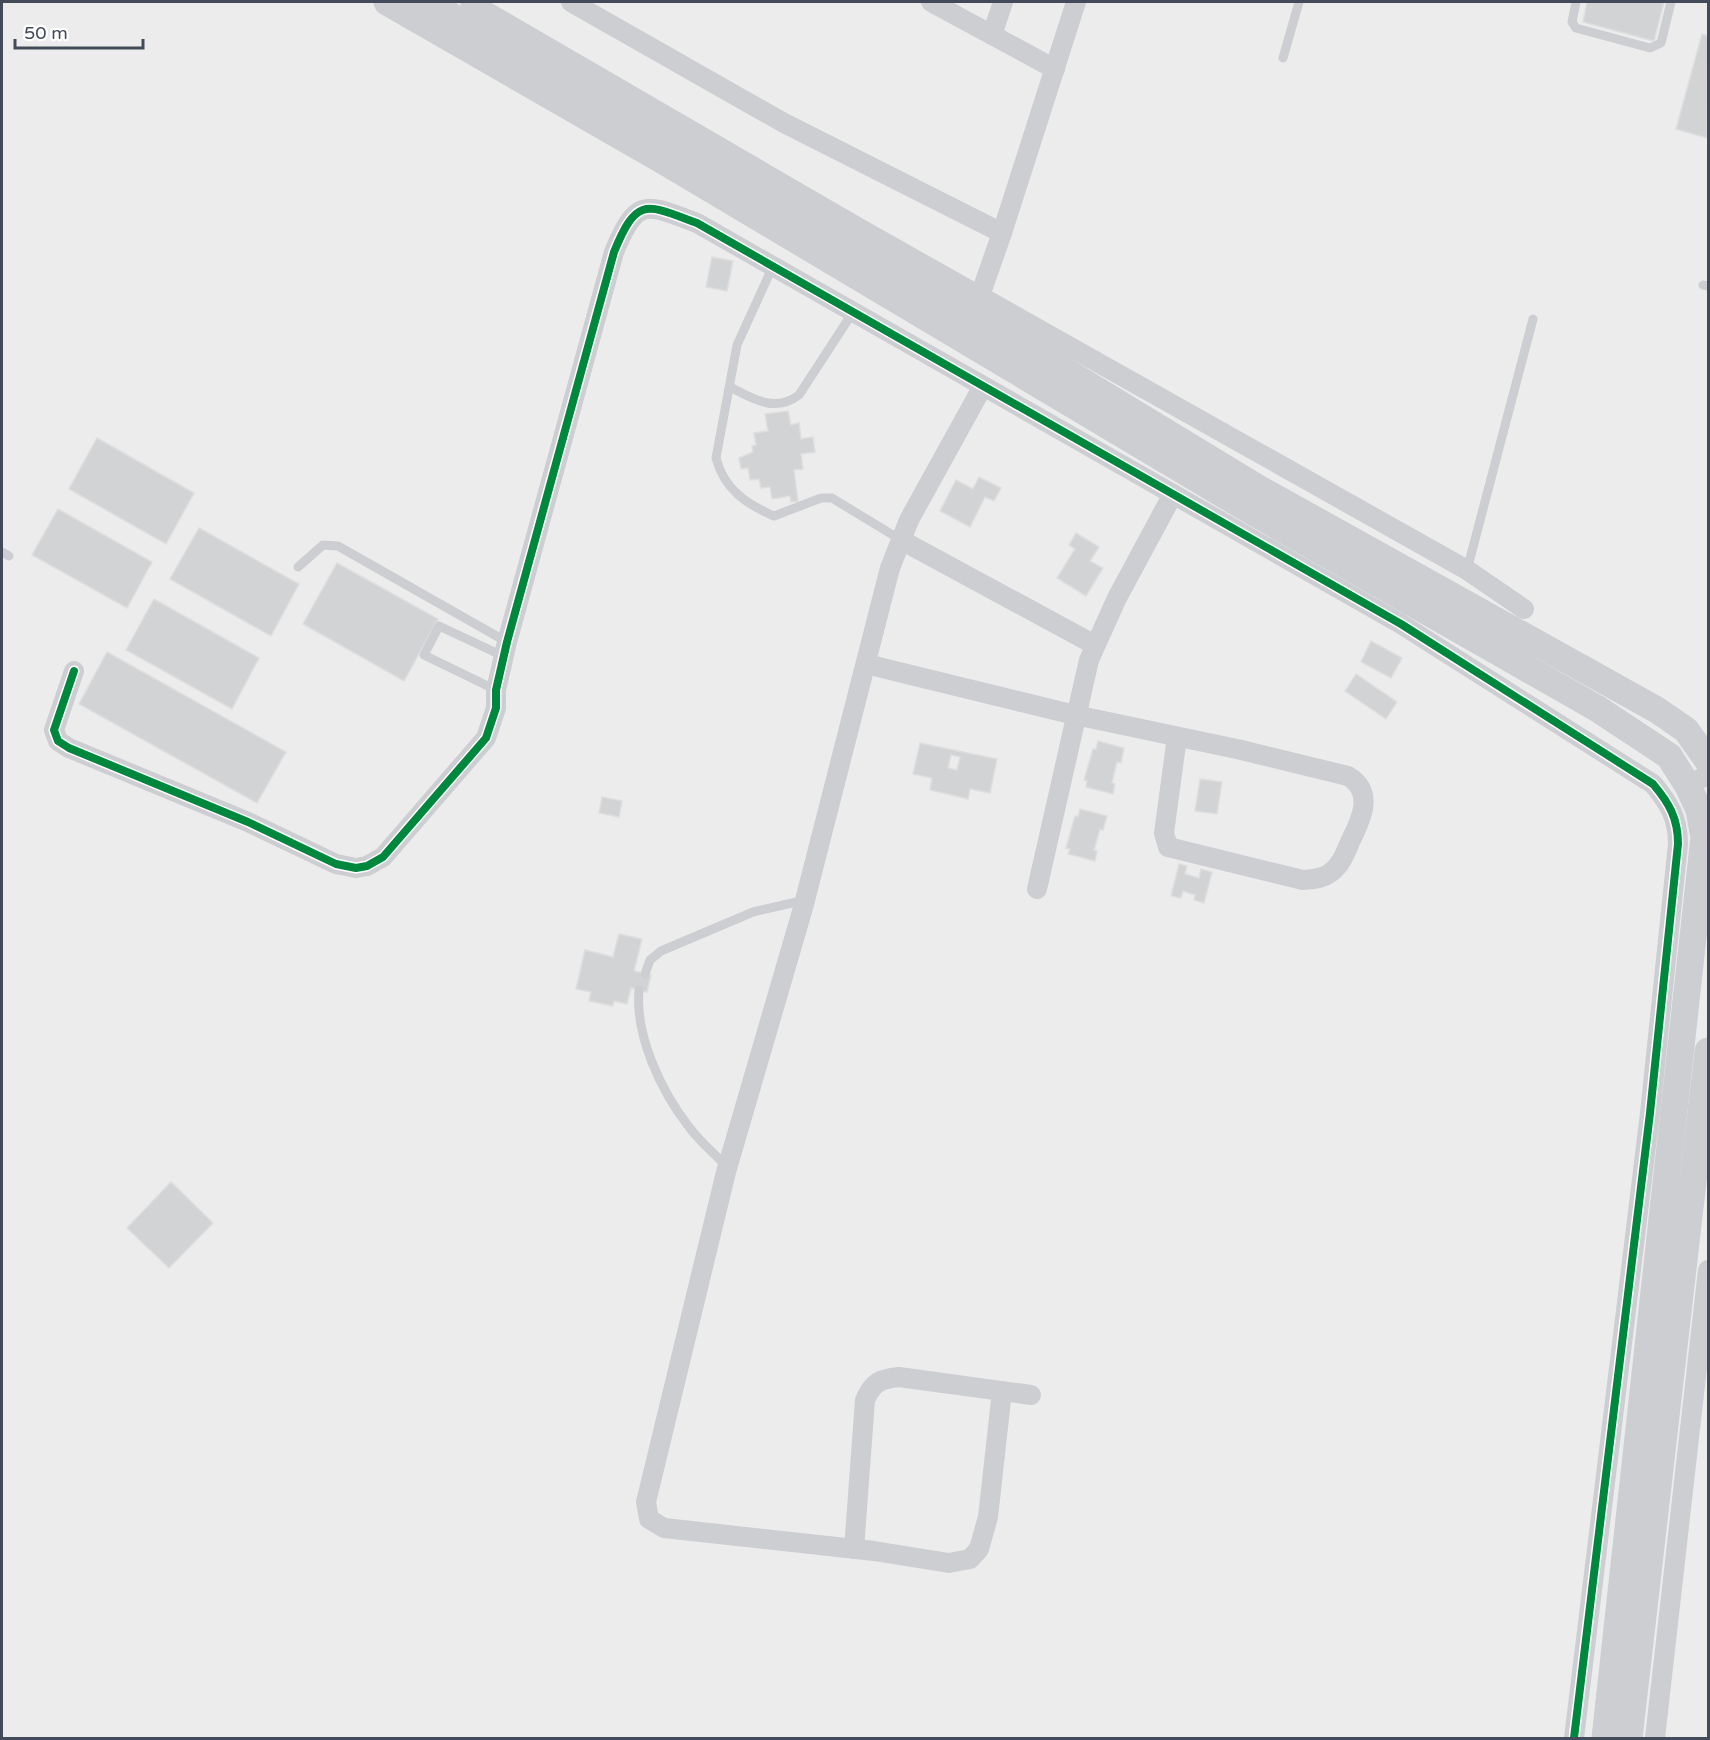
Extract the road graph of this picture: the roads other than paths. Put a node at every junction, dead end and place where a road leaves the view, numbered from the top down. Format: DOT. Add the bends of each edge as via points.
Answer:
graph roads {
  1 [pos="387,2"];
  2 [pos="427,2"];
  3 [pos="470,2"];
  4 [pos="571,2"];
  5 [pos="931,2"];
  6 [pos="1003,2"];
  7 [pos="1076,2"];
  8 [pos="1299,2"];
  9 [pos="1576,2"];
  10 [pos="1671,2"];
  11 [pos="992,35"];
  12 [pos="1283,58"];
  13 [pos="1055,69"];
  14 [pos="1002,233"];
  15 [pos="773,266"];
  16 [pos="976,306"];
  17 [pos="854,312"];
  18 [pos="1533,319"];
  19 [pos="968,343"];
  20 [pos="983,386"];
  21 [pos="730,387"];
  22 [pos="1173,494"];
  23 [pos="901,540"];
  24 [pos="298,567"];
  25 [pos="1467,570"];
  26 [pos="1524,609"];
  27 [pos="1095,645"];
  28 [pos="506,649"];
  29 [pos="866,664"];
  30 [pos="74,671"];
  31 [pos="496,690"];
  32 [pos="1565,691"];
  33 [pos="1075,716"];
  34 [pos="1549,718"];
  35 [pos="1178,737"];
  36 [pos="1708,761"];
  37 [pos="1698,780"];
  38 [pos="1037,889"];
  39 [pos="805,900"];
  40 [pos="645,974"];
  41 [pos="639,990"];
  42 [pos="1708,1051"];
  43 [pos="727,1167"];
  44 [pos="1708,1270"];
  45 [pos="1706,1325"];
  46 [pos="1002,1391"];
  47 [pos="1030,1395"];
  48 [pos="854,1549"];
  49 [pos="1574,1738"];
  50 [pos="1605,1738"];
  51 [pos="1629,1738"];
  52 [pos="1656,1738"];
  1 -- 19 [label="street"];
  2 -- 16 [label="street"];
  3 -- 16 [label="street"];
  4 -- 14 [label="street" via="784,123"];
  5 -- 11 [label="street"];
  6 -- 11 [label="street"];
  7 -- 13 [label="street"];
  8 -- 12 [label="lane"];
  9 -- 10 [label="lane" via="1572,22 1576,28 1650,48 1661,43"];
  11 -- 13 [label="street"];
  13 -- 14 [label="street"];
  14 -- 16 [label="street"];
  15 -- 17 [label="street"];
  15 -- 21 [label="lane" via="737,345"];
  15 -- 28 [label="street" via="697,223 660,209 642,208 632,214 614,252"];
  16 -- 19 [label="street"];
  16 -- 25 [label="street" via="1097,360"];
  16 -- 36 [label="street" via="1258,488 1657,710 1686,730"];
  17 -- 20 [label="street"];
  17 -- 21 [label="lane" via="799,395 791,401 777,405 757,401"];
  18 -- 25 [label="lane"];
  19 -- 32 [label="street"];
  20 -- 22 [label="street"];
  20 -- 23 [label="street"];
  21 -- 23 [label="lane" via="716,458 720,474 730,488 752,506 774,516 821,498 832,498"];
  22 -- 27 [label="street"];
  22 -- 34 [label="street" via="1401,624"];
  23 -- 27 [label="street"];
  23 -- 29 [label="street"];
  24 -- 28 [label="lane" via="323,544 338,546"];
  25 -- 26 [label="street"];
  27 -- 33 [label="street"];
  28 -- 31 [label="street"];
  28 -- 31 [label="lane" via="439,626 424,655"];
  29 -- 33 [label="street"];
  29 -- 39 [label="street"];
  30 -- 31 [label="street" via="54,730 58,741 336,864 356,868 383,857 486,738 496,708"];
  32 -- 34 [label="street"];
  32 -- 37 [label="street" via="1669,756"];
  33 -- 35 [label="street"];
  33 -- 38 [label="street"];
  34 -- 49 [label="street" via="1653,784 1670,806 1678,835 1647,1136"];
  35 -- 35 [label="street" via="1164,833 1168,847 1303,880 1318,879 1339,865 1365,809 1356,781"];
  37 -- 50 [label="street" via="1704,837"];
  39 -- 40 [label="lane" via="753,912 661,951 650,960"];
  39 -- 43 [label="street"];
  41 -- 43 [label="lane" via="642,1030 657,1074 689,1127"];
  42 -- 51 [label="street"];
  43 -- 48 [label="street" via="646,1502 649,1519 664,1527"];
  44 -- 45 [label="street"];
  45 -- 52 [label="street"];
  46 -- 47 [label="street"];
  46 -- 48 [label="street" via="988,1517 979,1549 969,1559 949,1563"];
  46 -- 48 [label="street" via="899,1377 879,1380 870,1388 865,1400"];
}
